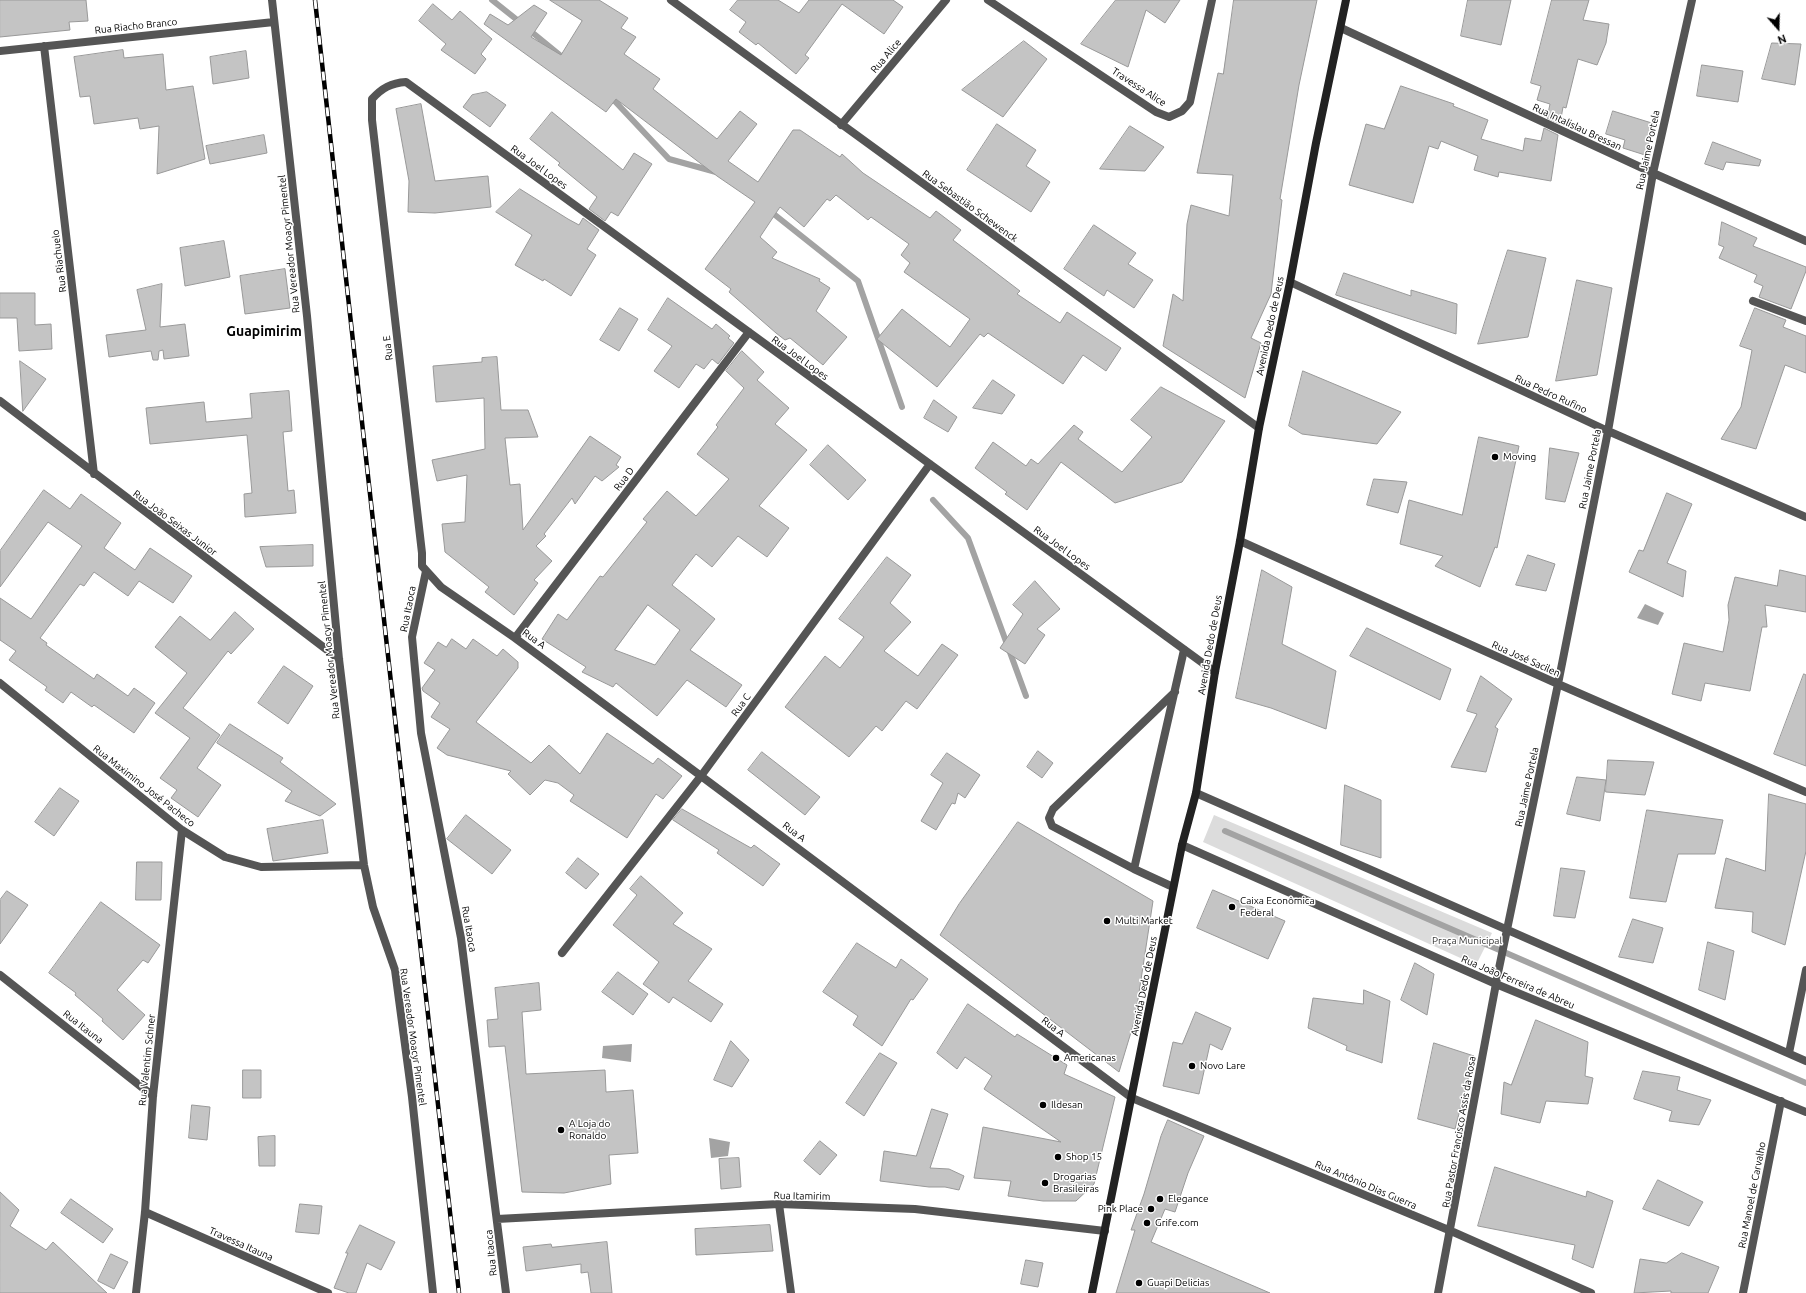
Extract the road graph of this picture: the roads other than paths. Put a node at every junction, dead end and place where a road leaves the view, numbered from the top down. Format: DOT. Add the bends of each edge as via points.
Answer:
graph roads {
  1 [pos="272,0"];
  2 [pos="671,0"];
  3 [pos="946,0"];
  4 [pos="988,0"];
  5 [pos="1212,0"];
  6 [pos="1346,0"];
  7 [pos="1692,0"];
  8 [pos="274,22"];
  9 [pos="1341,28"];
  10 [pos="44,46"];
  11 [pos="0,51"];
  12 [pos="372,99"];
  13 [pos="841,125"];
  14 [pos="1653,173"];
  15 [pos="1806,241"];
  16 [pos="1290,282"];
  17 [pos="1753,301"];
  18 [pos="1806,321"];
  19 [pos="749,332"];
  20 [pos="0,401"];
  21 [pos="1259,428"];
  22 [pos="1608,431"];
  23 [pos="930,464"];
  24 [pos="94,474"];
  25 [pos="1806,517"];
  26 [pos="1240,541"];
  27 [pos="426,571"];
  28 [pos="515,638"];
  29 [pos="1184,650"];
  30 [pos="339,659"];
  31 [pos="1215,672"];
  32 [pos="0,683"];
  33 [pos="1558,684"];
  34 [pos="1175,692"];
  35 [pos="701,776"];
  36 [pos="1806,792"];
  37 [pos="1196,793"];
  38 [pos="182,830"];
  39 [pos="1182,845"];
  40 [pos="364,866"];
  41 [pos="1134,869"];
  42 [pos="1173,887"];
  43 [pos="1508,929"];
  44 [pos="562,952"];
  45 [pos="1806,970"];
  46 [pos="1498,974"];
  47 [pos="0,975"];
  48 [pos="1496,984"];
  49 [pos="1789,1053"];
  50 [pos="1806,1061"];
  51 [pos="153,1096"];
  52 [pos="1132,1098"];
  53 [pos="1781,1101"];
  54 [pos="1806,1112"];
  55 [pos="779,1204"];
  56 [pos="145,1212"];
  57 [pos="497,1219"];
  58 [pos="1105,1231"];
  59 [pos="1451,1231"];
  60 [pos="136,1293"];
  61 [pos="328,1293"];
  62 [pos="432,1293"];
  63 [pos="506,1293"];
  64 [pos="791,1293"];
  65 [pos="1092,1293"];
  66 [pos="1438,1293"];
  67 [pos="1591,1293"];
  68 [pos="1743,1293"];
  1 -- 8 [label="street, Rua Vereador Moacyr Pimentel"];
  2 -- 13 [label="street, Rua Sebastião Schewenck"];
  3 -- 13 [label="street, Rua Alice"];
  4 -- 5 [label="street, Travessa Alice" via="1156,112 1168,117 1182,111 1190,102"];
  6 -- 9 [label="main road, Avenida Dedo de Deus"];
  7 -- 14 [label="street, Rua Jaime Portela"];
  8 -- 10 [label="street, Rua Riacho Branco"];
  8 -- 30 [label="street, Rua Vereador Moacyr Pimentel" via="307,324"];
  9 -- 14 [label="street, Rua Intalislau Bressan"];
  9 -- 16 [label="main road, Avenida Dedo de Deus"];
  10 -- 11 [label="street, Rua Riacho Branco"];
  10 -- 24 [label="street, Rua Riachuelo"];
  12 -- 19 [label="street, Rua Joel Lopes" via="382,88 406,82"];
  12 -- 27 [label="street, Rua E" via="372,120 422,566"];
  13 -- 21 [label="street, Rua Sebastião Schewenck"];
  14 -- 15 [label="street, Rua Intalislau Bressan"];
  14 -- 22 [label="street, Rua Jaime Portela"];
  16 -- 21 [label="main road, Avenida Dedo de Deus"];
  16 -- 22 [label="street, Rua Pedro Rufino"];
  17 -- 18 [label="street"];
  19 -- 23 [label="street, Rua Joel Lopes"];
  19 -- 28 [label="street, Rua D"];
  20 -- 24 [label="street, Rua João Seixas Junior"];
  21 -- 26 [label="main road, Avenida Dedo de Deus"];
  22 -- 25 [label="street, Rua Pedro Rufino"];
  22 -- 33 [label="street, Rua Jaime Portela"];
  23 -- 29 [label="street, Rua Joel Lopes"];
  23 -- 35 [label="street, Rua C"];
  24 -- 30 [label="street, Rua João Seixas Junior"];
  26 -- 31 [label="main road, Avenida Dedo de Deus"];
  26 -- 33 [label="street, Rua José Sacilen"];
  27 -- 28 [label="street, Rua A" via="441,587"];
  27 -- 57 [label="street, Rua Itaoca" via="412,637 421,733 461,938"];
  28 -- 35 [label="street, Rua A"];
  29 -- 31 [label="street, Rua Joel Lopes"];
  29 -- 34 [label="street"];
  30 -- 40 [label="street, Rua Vereador Moacyr Pimentel"];
  31 -- 37 [label="main road, Avenida Dedo de Deus"];
  32 -- 38 [label="street, Rua Maximino José Pacheco"];
  33 -- 36 [label="street, Rua José Sacilen"];
  33 -- 43 [label="street, Rua Jaime Portela"];
  34 -- 41 [label="street"];
  34 -- 41 [label="street" via="1053,809 1049,818 1052,826"];
  35 -- 44 [label="street, Rua C"];
  35 -- 52 [label="street, Rua A"];
  37 -- 39 [label="main road, Avenida Dedo de Deus"];
  37 -- 43 [label="street"];
  38 -- 40 [label="street, Rua Maximino José Pacheco" via="225,857 261,867"];
  38 -- 51 [label="street, Rua Valentim Schner"];
  39 -- 42 [label="main road, Avenida Dedo de Deus"];
  39 -- 48 [label="street, Rua João Ferreira de Abreu"];
  40 -- 62 [label="street, Rua Vereador Moacyr Pimentel" via="373,907 395,970 412,1097"];
  41 -- 42 [label="street"];
  42 -- 52 [label="main road, Avenida Dedo de Deus"];
  43 -- 46 [label="street, Rua Jaime Portela"];
  43 -- 49 [label="street"];
  45 -- 49 [label="street"];
  46 -- 48 [label="street, Rua Pastor Francisco Assis da Rosa"];
  47 -- 51 [label="street, Rua Itauna"];
  48 -- 53 [label="street, Rua João Ferreira de Abreu"];
  48 -- 59 [label="street, Rua Pastor Francisco Assis da Rosa"];
  49 -- 50 [label="street"];
  51 -- 56 [label="street, Rua Valentim Schner"];
  52 -- 58 [label="main road, Avenida Dedo de Deus"];
  52 -- 59 [label="street, Rua Antônio Dias Guerra"];
  53 -- 54 [label="street, Rua João Ferreira de Abreu"];
  53 -- 68 [label="street, Rua Manoel de Carvalho"];
  55 -- 57 [label="street, Rua Itamirim"];
  55 -- 58 [label="street, Rua Itamirim" via="915,1209"];
  55 -- 64 [label="street"];
  56 -- 60 [label="street, Rua Valentim Schner"];
  56 -- 61 [label="street, Travessa Itauna"];
  57 -- 63 [label="street, Rua Itaoca"];
  58 -- 65 [label="main road, Avenida Dedo de Deus"];
  59 -- 66 [label="street, Rua Pastor Francisco Assis da Rosa"];
  59 -- 67 [label="street, Rua Antônio Dias Guerra"];
}
